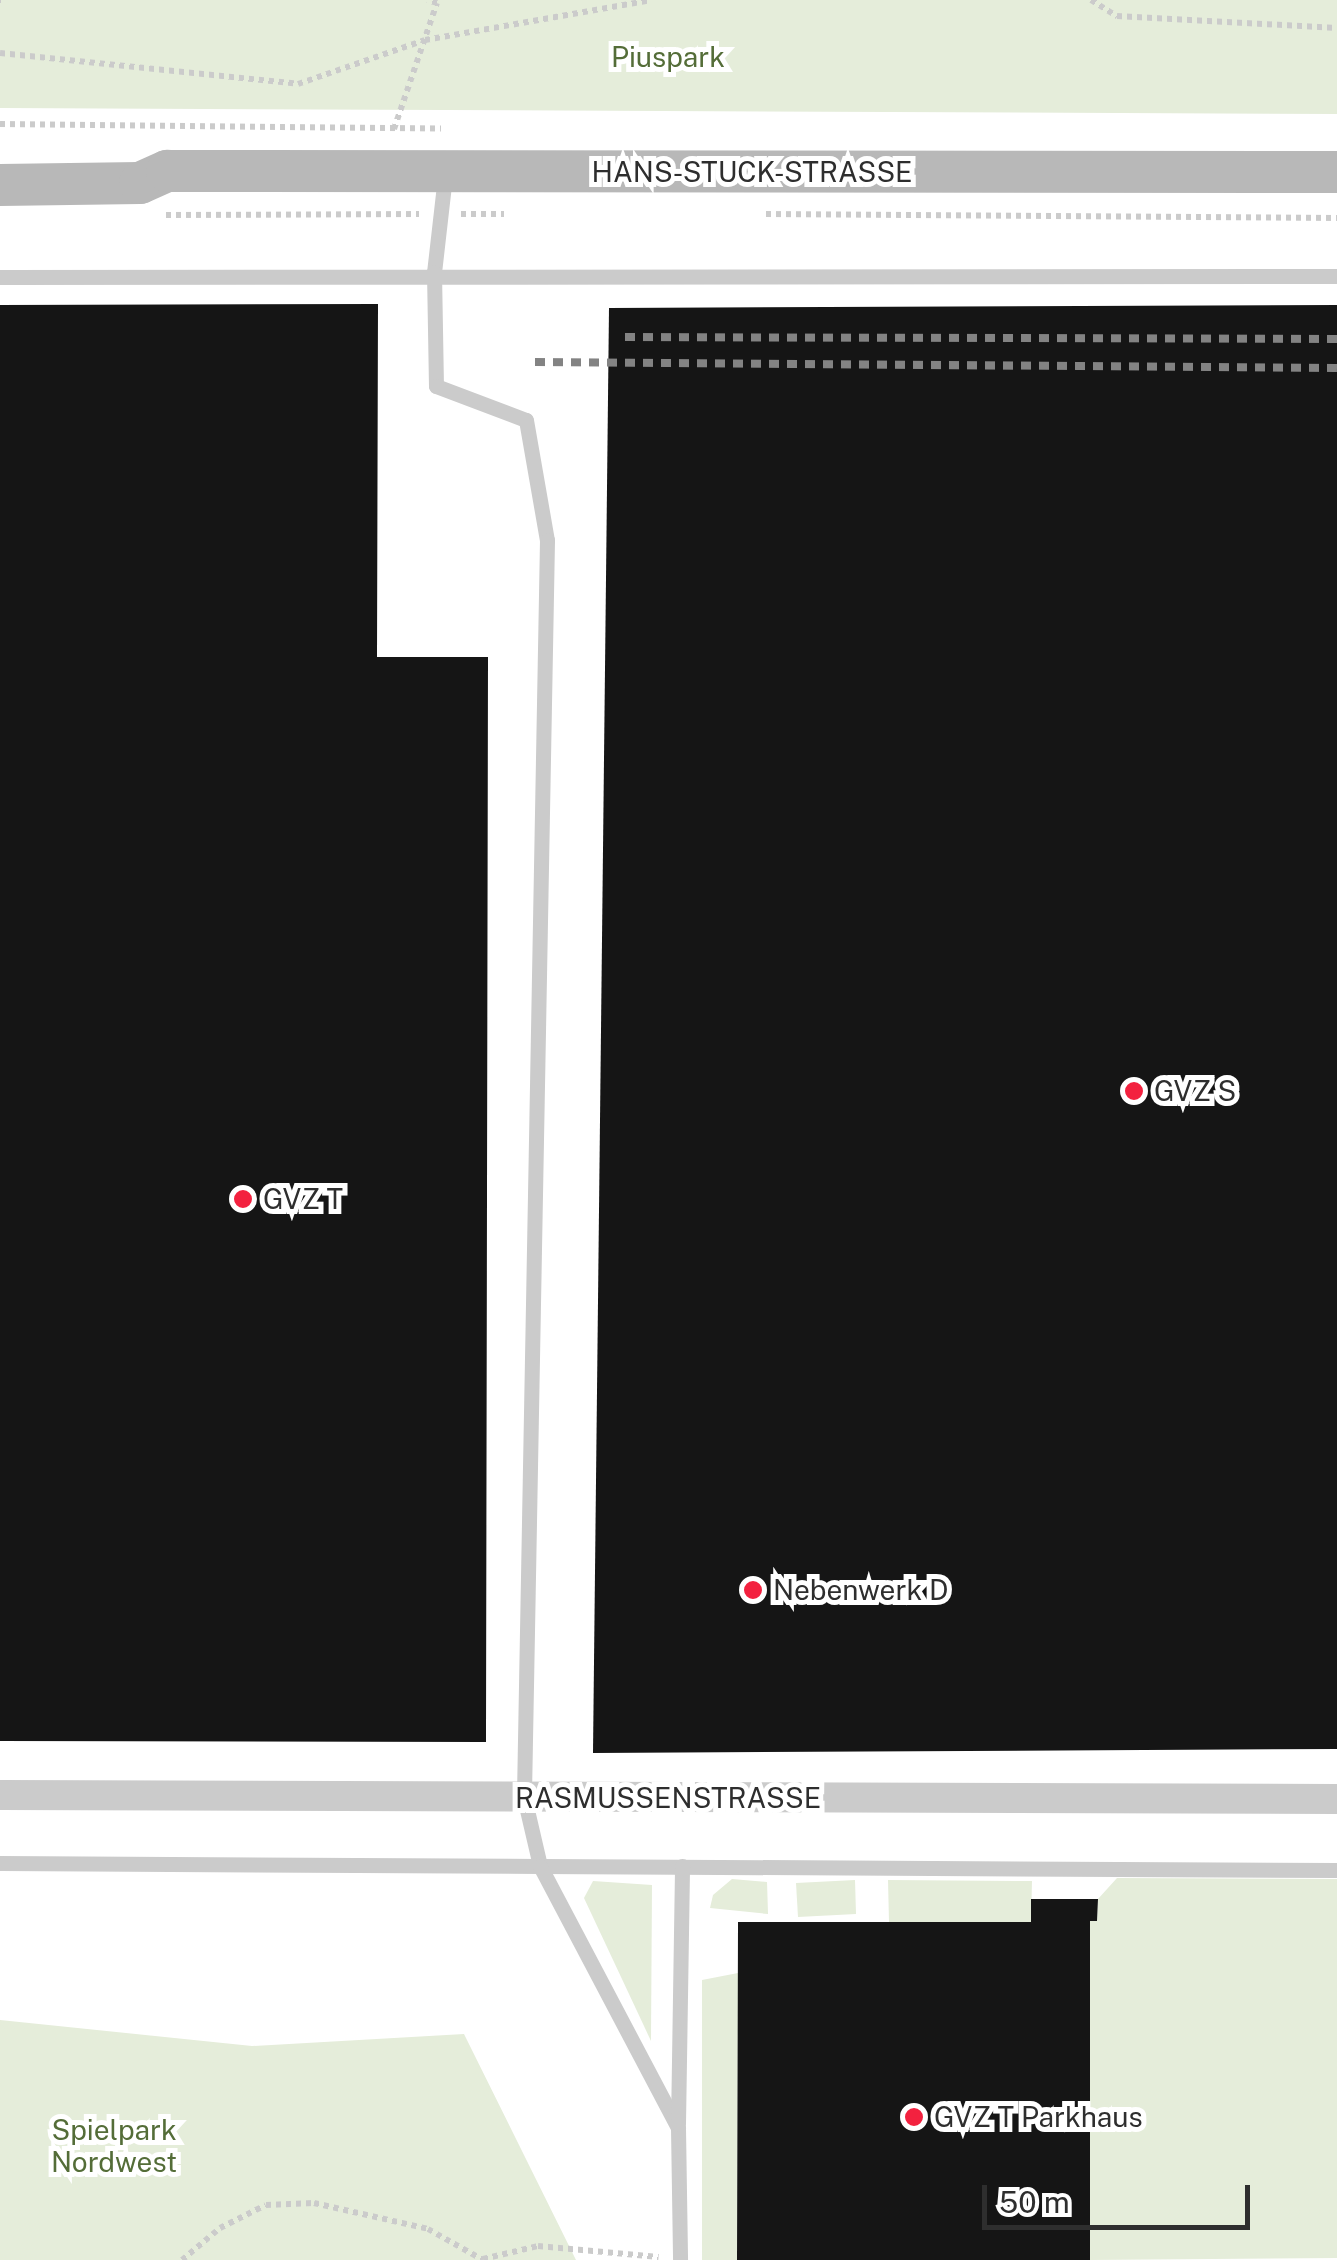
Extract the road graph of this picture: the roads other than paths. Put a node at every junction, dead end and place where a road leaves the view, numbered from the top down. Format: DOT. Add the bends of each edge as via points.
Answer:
graph roads {
  1 [pos="0,156"];
  2 [pos="167,170"];
  3 [pos="446,172"];
  4 [pos="1337,172"];
  5 [pos="0,184"];
  6 [pos="434,272"];
  7 [pos="1337,276"];
  8 [pos="0,277"];
  9 [pos="0,1794"];
  10 [pos="524,1798"];
  11 [pos="1337,1799"];
  12 [pos="0,1863"];
  13 [pos="540,1866"];
  14 [pos="682,1866"];
  15 [pos="1337,1870"];
  16 [pos="678,2128"];
  17 [pos="680,2259"];
  1 -- 2 [label="main road, HANS-STUCK-STRASSE" via="140,159"];
  2 -- 3 [label="main road, HANS-STUCK-STRASSE"];
  2 -- 5 [label="main road, HANS-STUCK-STRASSE" via="140,182"];
  3 -- 4 [label="main road, HANS-STUCK-STRASSE"];
  3 -- 6 [label="lane"];
  6 -- 7 [label="lane"];
  6 -- 8 [label="lane"];
  6 -- 10 [label="lane" via="436,386 526,420 547,540"];
  9 -- 10 [label="street, RASMUSSENSTRASSE"];
  10 -- 11 [label="street, RASMUSSENSTRASSE"];
  10 -- 13 [label="lane"];
  12 -- 13 [label="lane"];
  13 -- 14 [label="lane"];
  13 -- 16 [label="lane"];
  14 -- 15 [label="lane"];
  14 -- 16 [label="lane"];
  16 -- 17 [label="lane"];
}
